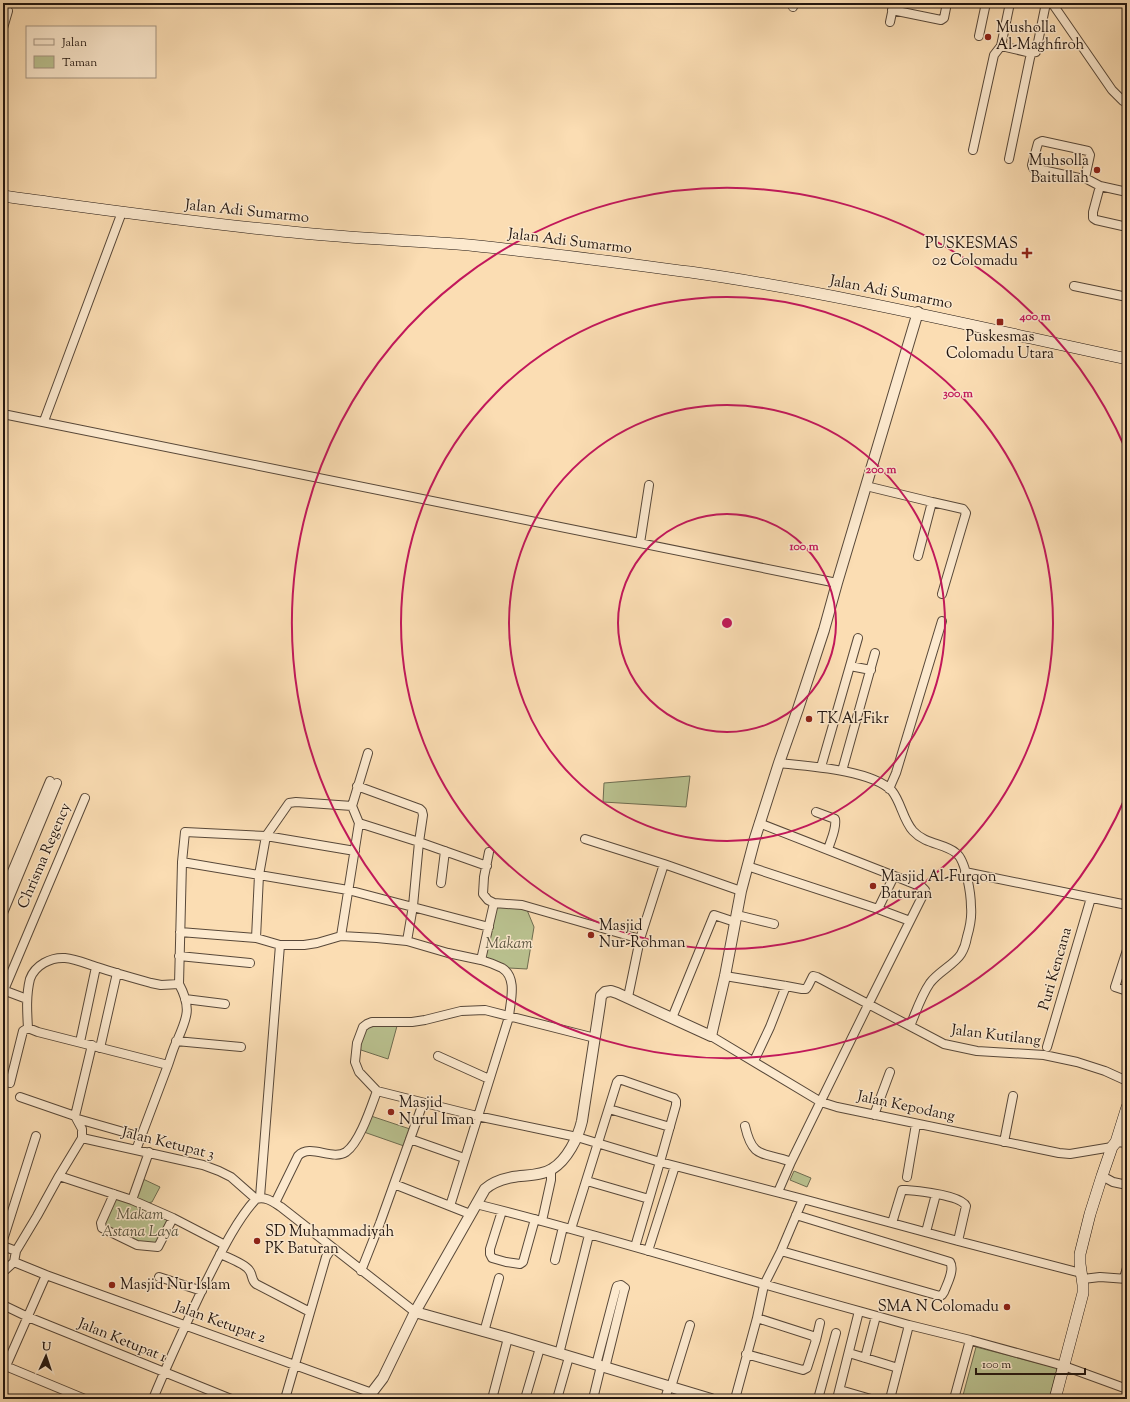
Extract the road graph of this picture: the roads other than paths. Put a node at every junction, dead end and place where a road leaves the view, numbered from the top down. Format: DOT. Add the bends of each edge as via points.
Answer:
graph roads {
  1 [pos="947,3"];
  2 [pos="986,3"];
  3 [pos="1010,3"];
  4 [pos="1046,3"];
  5 [pos="1052,3"];
  6 [pos="893,6"];
  7 [pos="3,10"];
  8 [pos="890,22"];
  9 [pos="3,28"];
  10 [pos="979,36"];
  11 [pos="998,49"];
  12 [pos="1030,57"];
  13 [pos="1127,92"];
  14 [pos="1125,101"];
  15 [pos="973,150"];
  16 [pos="1009,159"];
  17 [pos="1085,178"];
  18 [pos="1100,186"];
  19 [pos="1127,192"];
  20 [pos="3,196"];
  21 [pos="122,212"];
  22 [pos="1127,227"];
  23 [pos="1074,286"];
  24 [pos="1127,297"];
  25 [pos="918,312"];
  26 [pos="1127,359"];
  27 [pos="3,414"];
  28 [pos="44,422"];
  29 [pos="649,485"];
  30 [pos="866,486"];
  31 [pos="932,502"];
  32 [pos="640,543"];
  33 [pos="918,556"];
  34 [pos="836,583"];
  35 [pos="942,594"];
  36 [pos="942,621"];
  37 [pos="858,638"];
  38 [pos="875,653"];
  39 [pos="850,666"];
  40 [pos="871,670"];
  41 [pos="368,753"];
  42 [pos="779,763"];
  43 [pos="821,767"];
  44 [pos="842,771"];
  45 [pos="357,786"];
  46 [pos="889,789"];
  47 [pos="85,798"];
  48 [pos="352,806"];
  49 [pos="816,812"];
  50 [pos="359,823"];
  51 [pos="759,823"];
  52 [pos="266,836"];
  53 [pos="585,839"];
  54 [pos="419,842"];
  55 [pos="828,850"];
  56 [pos="355,851"];
  57 [pos="445,851"];
  58 [pos="489,852"];
  59 [pos="182,862"];
  60 [pos="664,864"];
  61 [pos="487,866"];
  62 [pos="747,866"];
  63 [pos="965,872"];
  64 [pos="259,875"];
  65 [pos="894,876"];
  66 [pos="441,883"];
  67 [pos="348,890"];
  68 [pos="741,891"];
  69 [pos="3,893"];
  70 [pos="1092,898"];
  71 [pos="494,903"];
  72 [pos="1127,905"];
  73 [pos="413,906"];
  74 [pos="878,909"];
  75 [pos="3,913"];
  76 [pos="736,919"];
  77 [pos="910,921"];
  78 [pos="774,924"];
  79 [pos="489,927"];
  80 [pos="180,932"];
  81 [pos="341,936"];
  82 [pos="256,938"];
  83 [pos="640,939"];
  84 [pos="407,941"];
  85 [pos="280,945"];
  86 [pos="1127,950"];
  87 [pos="179,956"];
  88 [pos="481,960"];
  89 [pos="250,963"];
  90 [pos="96,967"];
  91 [pos="117,973"];
  92 [pos="725,976"];
  93 [pos="179,984"];
  94 [pos="786,986"];
  95 [pos="4,990"];
  96 [pos="1127,991"];
  97 [pos="628,997"];
  98 [pos="27,999"];
  99 [pos="185,999"];
  100 [pos="225,1004"];
  101 [pos="868,1005"];
  102 [pos="508,1017"];
  103 [pos="672,1018"];
  104 [pos="910,1026"];
  105 [pos="28,1028"];
  106 [pos="711,1036"];
  107 [pos="595,1038"];
  108 [pos="176,1041"];
  109 [pos="80,1042"];
  110 [pos="96,1046"];
  111 [pos="241,1047"];
  112 [pos="1047,1047"];
  113 [pos="438,1056"];
  114 [pos="754,1061"];
  115 [pos="168,1065"];
  116 [pos="890,1072"];
  117 [pos="489,1079"];
  118 [pos="1127,1081"];
  119 [pos="10,1083"];
  120 [pos="377,1091"];
  121 [pos="1013,1096"];
  122 [pos="20,1097"];
  123 [pos="821,1102"];
  124 [pos="423,1103"];
  125 [pos="1127,1107"];
  126 [pos="609,1109"];
  127 [pos="874,1115"];
  128 [pos="478,1116"];
  129 [pos="76,1117"];
  130 [pos="916,1124"];
  131 [pos="745,1126"];
  132 [pos="670,1127"];
  133 [pos="36,1136"];
  134 [pos="141,1137"];
  135 [pos="577,1137"];
  136 [pos="82,1138"];
  137 [pos="410,1139"];
  138 [pos="1004,1142"];
  139 [pos="598,1144"];
  140 [pos="136,1150"];
  141 [pos="1114,1150"];
  142 [pos="149,1152"];
  143 [pos="464,1158"];
  144 [pos="660,1162"];
  145 [pos="789,1165"];
  146 [pos="675,1166"];
  147 [pos="551,1170"];
  148 [pos="59,1176"];
  149 [pos="1102,1176"];
  150 [pos="908,1177"];
  151 [pos="587,1180"];
  152 [pos="394,1184"];
  153 [pos="1127,1185"];
  154 [pos="778,1192"];
  155 [pos="114,1194"];
  156 [pos="936,1194"];
  157 [pos="258,1198"];
  158 [pos="650,1199"];
  159 [pos="803,1199"];
  160 [pos="132,1200"];
  161 [pos="275,1203"];
  162 [pos="476,1204"];
  163 [pos="450,1206"];
  164 [pos="502,1210"];
  165 [pos="470,1214"];
  166 [pos="796,1216"];
  167 [pos="173,1218"];
  168 [pos="539,1220"];
  169 [pos="892,1223"];
  170 [pos="563,1227"];
  171 [pos="571,1229"];
  172 [pos="926,1232"];
  173 [pos="589,1234"];
  174 [pos="3,1240"];
  175 [pos="958,1241"];
  176 [pos="225,1245"];
  177 [pos="3,1246"];
  178 [pos="635,1247"];
  179 [pos="332,1248"];
  180 [pos="16,1251"];
  181 [pos="648,1251"];
  182 [pos="781,1251"];
  183 [pos="220,1254"];
  184 [pos="555,1260"];
  185 [pos="14,1262"];
  186 [pos="1127,1268"];
  187 [pos="361,1271"];
  188 [pos="3,1272"];
  189 [pos="46,1275"];
  190 [pos="1082,1276"];
  191 [pos="159,1277"];
  192 [pos="499,1278"];
  193 [pos="1126,1279"];
  194 [pos="764,1285"];
  195 [pos="202,1291"];
  196 [pos="3,1305"];
  197 [pos="859,1311"];
  198 [pos="310,1312"];
  199 [pos="415,1312"];
  200 [pos="609,1314"];
  201 [pos="876,1316"];
  202 [pos="619,1317"];
  203 [pos="28,1318"];
  204 [pos="757,1318"];
  205 [pos="820,1323"];
  206 [pos="186,1325"];
  207 [pos="690,1325"];
  208 [pos="909,1325"];
  209 [pos="484,1332"];
  210 [pos="836,1333"];
  211 [pos="508,1338"];
  212 [pos="816,1340"];
  213 [pos="970,1340"];
  214 [pos="540,1348"];
  215 [pos="849,1353"];
  216 [pos="746,1354"];
  217 [pos="564,1356"];
  218 [pos="865,1358"];
  219 [pos="295,1365"];
  220 [pos="4,1366"];
  221 [pos="600,1366"];
  222 [pos="1064,1366"];
  223 [pos="898,1368"];
  224 [pos="164,1373"];
  225 [pos="670,1387"];
  226 [pos="1127,1389"];
  227 [pos="840,1390"];
  228 [pos="370,1396"];
  229 [pos="74,1397"];
  230 [pos="705,1398"];
  231 [pos="84,1399"];
  232 [pos="153,1399"];
  233 [pos="231,1399"];
  234 [pos="285,1399"];
  235 [pos="492,1399"];
  236 [pos="525,1399"];
  237 [pos="556,1399"];
  238 [pos="593,1399"];
  239 [pos="665,1399"];
  240 [pos="734,1399"];
  241 [pos="818,1399"];
  242 [pos="837,1399"];
  243 [pos="871,1399"];
  244 [pos="890,1399"];
  245 [pos="954,1399"];
  246 [pos="1055,1399"];
  1 -- 6 [label="street" via="942,20"];
  2 -- 10 [label="street"];
  3 -- 11 [label="street"];
  4 -- 12 [label="street" via="1037,51"];
  5 -- 14 [label="street" via="1112,90"];
  6 -- 8 [label="street"];
  7 -- 9 [label="street" via="8,11"];
  11 -- 12 [label="street"];
  11 -- 15 [label="street"];
  12 -- 16 [label="street"];
  13 -- 14 [label="street"];
  17 -- 17 [label="street" via="1033,168 1038,143 1042,141 1088,151 1090,155"];
  17 -- 18 [label="street"];
  18 -- 19 [label="street"];
  18 -- 22 [label="street" via="1093,218"];
  20 -- 21 [label="main road, Jalan Adi Sumarmo"];
  21 -- 25 [label="main road, Jalan Adi Sumarmo" via="292,232 458,244 602,260 757,283"];
  21 -- 28 [label="street"];
  23 -- 24 [label="street"];
  25 -- 26 [label="main road, Jalan Adi Sumarmo"];
  25 -- 30 [label="street"];
  27 -- 28 [label="street"];
  28 -- 32 [label="street"];
  29 -- 32 [label="street"];
  30 -- 31 [label="street"];
  30 -- 34 [label="street"];
  31 -- 33 [label="street"];
  31 -- 35 [label="street" via="963,509 966,513"];
  32 -- 34 [label="street"];
  34 -- 42 [label="street" via="824,630"];
  36 -- 46 [label="street" via="894,781"];
  37 -- 39 [label="street"];
  38 -- 40 [label="street"];
  39 -- 40 [label="street"];
  39 -- 43 [label="street"];
  40 -- 44 [label="street"];
  41 -- 45 [label="street"];
  42 -- 43 [label="street"];
  42 -- 51 [label="street"];
  43 -- 44 [label="street"];
  44 -- 46 [label="street" via="867,777"];
  45 -- 48 [label="street"];
  45 -- 54 [label="street" via="420,809 423,815"];
  46 -- 63 [label="street" via="913,831 933,844 958,854"];
  47 -- 95 [label="street, Chrisma Regency"];
  48 -- 50 [label="street"];
  48 -- 52 [label="street" via="289,803"];
  49 -- 55 [label="street" via="835,819"];
  50 -- 54 [label="street"];
  50 -- 56 [label="street"];
  51 -- 55 [label="street"];
  51 -- 62 [label="street"];
  52 -- 56 [label="street"];
  52 -- 59 [label="street" via="185,832"];
  52 -- 64 [label="street"];
  53 -- 60 [label="street"];
  54 -- 57 [label="street"];
  54 -- 73 [label="street"];
  55 -- 65 [label="street"];
  56 -- 67 [label="street"];
  57 -- 61 [label="street"];
  57 -- 66 [label="street"];
  58 -- 61 [label="street"];
  59 -- 64 [label="street"];
  59 -- 80 [label="street"];
  60 -- 68 [label="street"];
  60 -- 83 [label="street"];
  61 -- 71 [label="street" via="483,894"];
  62 -- 68 [label="street"];
  62 -- 74 [label="street"];
  63 -- 70 [label="street"];
  63 -- 104 [label="street" via="972,906 965,946 960,955 940,972 926,989"];
  64 -- 67 [label="street"];
  64 -- 82 [label="street"];
  65 -- 74 [label="street"];
  65 -- 77 [label="street" via="925,890"];
  67 -- 73 [label="street"];
  67 -- 81 [label="street"];
  68 -- 76 [label="street"];
  69 -- 75 [label="street" via="53,782"];
  70 -- 72 [label="street"];
  70 -- 112 [label="street, Puri Kencana"];
  71 -- 79 [label="street"];
  71 -- 83 [label="street" via="522,905"];
  73 -- 79 [label="street"];
  73 -- 84 [label="street"];
  74 -- 77 [label="street"];
  76 -- 78 [label="street"];
  76 -- 92 [label="street"];
  76 -- 103 [label="street" via="714,915"];
  77 -- 101 [label="street"];
  79 -- 88 [label="street"];
  80 -- 82 [label="street"];
  80 -- 87 [label="street"];
  81 -- 84 [label="street"];
  81 -- 85 [label="street" via="304,945"];
  82 -- 85 [label="street"];
  83 -- 97 [label="street"];
  84 -- 88 [label="street"];
  85 -- 157 [label="street"];
  86 -- 96 [label="street" via="1114,988"];
  87 -- 89 [label="street"];
  87 -- 93 [label="street"];
  88 -- 102 [label="street" via="508,973 512,989"];
  90 -- 91 [label="street"];
  90 -- 98 [label="street" via="65,958 45,963 37,967 30,979"];
  90 -- 109 [label="street"];
  91 -- 93 [label="street" via="155,984"];
  91 -- 110 [label="street"];
  92 -- 94 [label="street"];
  92 -- 106 [label="street"];
  93 -- 99 [label="street"];
  94 -- 101 [label="street, Jalan Kutilang" via="806,989 812,977 817,977"];
  94 -- 114 [label="street"];
  95 -- 98 [label="street"];
  97 -- 103 [label="street"];
  97 -- 107 [label="street" via="611,991 601,996"];
  98 -- 105 [label="street"];
  99 -- 100 [label="street"];
  99 -- 108 [label="street" via="187,1017"];
  101 -- 104 [label="street, Jalan Kutilang"];
  101 -- 123 [label="street"];
  102 -- 107 [label="street"];
  102 -- 117 [label="street"];
  102 -- 120 [label="street" via="485,1010 469,1010 412,1022 367,1024 357,1043 355,1062 359,1072"];
  103 -- 106 [label="street"];
  104 -- 118 [label="street, Jalan Kutilang" via="955,1047 977,1051 1044,1055 1077,1062"];
  105 -- 109 [label="street"];
  105 -- 119 [label="street" via="23,1031"];
  106 -- 114 [label="street, Jalan Kepodang"];
  107 -- 135 [label="street" via="582,1121"];
  108 -- 111 [label="street"];
  108 -- 115 [label="street"];
  109 -- 110 [label="street"];
  110 -- 115 [label="street"];
  110 -- 129 [label="street"];
  113 -- 117 [label="street"];
  114 -- 123 [label="street, Jalan Kepodang"];
  115 -- 134 [label="street"];
  116 -- 127 [label="street"];
  117 -- 128 [label="street"];
  120 -- 124 [label="street"];
  120 -- 161 [label="street" via="367,1119 348,1150 338,1154 307,1151 301,1153"];
  121 -- 138 [label="street"];
  122 -- 129 [label="street"];
  123 -- 127 [label="street, Jalan Kepodang"];
  123 -- 145 [label="street"];
  124 -- 128 [label="street"];
  124 -- 137 [label="street"];
  125 -- 141 [label="main road"];
  126 -- 132 [label="street"];
  126 -- 132 [label="street" via="617,1082 622,1080 674,1098 676,1105"];
  126 -- 139 [label="street"];
  127 -- 130 [label="street, Jalan Kepodang"];
  128 -- 135 [label="street"];
  128 -- 143 [label="street"];
  129 -- 134 [label="street"];
  129 -- 136 [label="street" via="82,1129"];
  130 -- 138 [label="street, Jalan Kepodang"];
  130 -- 150 [label="street"];
  131 -- 145 [label="street" via="749,1141 757,1151"];
  132 -- 144 [label="street"];
  133 -- 174 [label="street"];
  134 -- 140 [label="street"];
  135 -- 139 [label="street"];
  135 -- 147 [label="street" via="565,1157"];
  136 -- 140 [label="street, Jalan Ketupat 3"];
  136 -- 148 [label="street"];
  137 -- 143 [label="street"];
  137 -- 152 [label="street"];
  138 -- 141 [label="street, Jalan Kepodang" via="1064,1154"];
  139 -- 144 [label="street"];
  139 -- 151 [label="street"];
  140 -- 142 [label="street, Jalan Ketupat 3"];
  141 -- 149 [label="main road"];
  142 -- 157 [label="street, Jalan Ketupat 3" via="219,1171"];
  142 -- 160 [label="street"];
  143 -- 163 [label="street"];
  144 -- 146 [label="street"];
  144 -- 158 [label="street"];
  145 -- 154 [label="street"];
  146 -- 154 [label="street"];
  146 -- 181 [label="street"];
  147 -- 162 [label="street" via="494,1183 485,1189"];
  147 -- 168 [label="street" via="551,1180"];
  148 -- 155 [label="street"];
  148 -- 180 [label="street"];
  149 -- 153 [label="street"];
  149 -- 190 [label="main road" via="1080,1254"];
  151 -- 158 [label="street"];
  151 -- 171 [label="street"];
  152 -- 163 [label="street"];
  152 -- 187 [label="street"];
  154 -- 159 [label="street"];
  155 -- 160 [label="street"];
  155 -- 167 [label="street" via="101,1226 104,1230 137,1245 158,1247"];
  156 -- 169 [label="street" via="902,1190"];
  156 -- 172 [label="street"];
  156 -- 175 [label="street" via="966,1204"];
  157 -- 161 [label="street, Jalan Ketupat 3"];
  157 -- 176 [label="street" via="249,1207"];
  158 -- 178 [label="street"];
  159 -- 166 [label="street"];
  159 -- 169 [label="street"];
  160 -- 167 [label="street"];
  161 -- 179 [label="street, Jalan Ketupat 3"];
  162 -- 164 [label="street"];
  162 -- 165 [label="street"];
  163 -- 165 [label="street"];
  164 -- 168 [label="street"];
  164 -- 168 [label="street" via="490,1254 492,1258 506,1262 523,1262"];
  165 -- 199 [label="street"];
  166 -- 182 [label="street"];
  166 -- 182 [label="street" via="950,1262 951,1270 944,1292 940,1296"];
  167 -- 176 [label="street"];
  168 -- 170 [label="street"];
  169 -- 172 [label="street"];
  170 -- 171 [label="street"];
  170 -- 184 [label="street"];
  171 -- 173 [label="street"];
  172 -- 175 [label="street"];
  173 -- 178 [label="street"];
  173 -- 217 [label="street"];
  175 -- 190 [label="street"];
  176 -- 183 [label="street"];
  177 -- 180 [label="street"];
  178 -- 181 [label="street"];
  179 -- 187 [label="street, Jalan Ketupat 3"];
  179 -- 198 [label="street" via="326,1257"];
  180 -- 185 [label="street"];
  181 -- 194 [label="street"];
  182 -- 194 [label="street"];
  183 -- 195 [label="street"];
  183 -- 198 [label="street" via="248,1268 252,1281 256,1284"];
  185 -- 188 [label="street"];
  185 -- 189 [label="street, Jalan Ketupat 2"];
  186 -- 193 [label="street"];
  187 -- 199 [label="street, Jalan Ketupat 3"];
  189 -- 203 [label="street"];
  189 -- 206 [label="street, Jalan Ketupat 2"];
  190 -- 193 [label="street"];
  190 -- 222 [label="main road" via="1081,1304"];
  191 -- 195 [label="street"];
  192 -- 209 [label="street"];
  194 -- 197 [label="street"];
  194 -- 204 [label="street"];
  195 -- 206 [label="street"];
  196 -- 203 [label="street, Jalan Ketupat 1"];
  197 -- 201 [label="street"];
  197 -- 215 [label="street"];
  198 -- 219 [label="street"];
  199 -- 209 [label="street"];
  199 -- 228 [label="street" via="383,1378"];
  200 -- 202 [label="street"];
  200 -- 202 [label="street" via="617,1286 621,1285 624,1291"];
  200 -- 221 [label="street"];
  201 -- 208 [label="street"];
  201 -- 218 [label="street"];
  202 -- 221 [label="street"];
  203 -- 220 [label="street"];
  203 -- 224 [label="street, Jalan Ketupat 1"];
  204 -- 212 [label="street" via="813,1336"];
  204 -- 216 [label="street"];
  205 -- 212 [label="street"];
  206 -- 219 [label="street, Jalan Ketupat 2"];
  206 -- 224 [label="street"];
  207 -- 225 [label="street"];
  208 -- 213 [label="street"];
  208 -- 223 [label="street"];
  209 -- 211 [label="street"];
  210 -- 241 [label="street"];
  211 -- 214 [label="street"];
  211 -- 235 [label="street"];
  212 -- 216 [label="street" via="807,1368 803,1370"];
  213 -- 222 [label="street"];
  213 -- 245 [label="street"];
  214 -- 217 [label="street"];
  214 -- 236 [label="street"];
  215 -- 218 [label="street"];
  215 -- 227 [label="street"];
  216 -- 240 [label="street"];
  217 -- 221 [label="street"];
  217 -- 237 [label="street"];
  218 -- 223 [label="street"];
  219 -- 228 [label="street, Jalan Ketupat 2"];
  219 -- 234 [label="street"];
  220 -- 229 [label="street"];
  221 -- 225 [label="street"];
  221 -- 238 [label="street"];
  222 -- 226 [label="street"];
  222 -- 246 [label="main road"];
  223 -- 244 [label="street"];
  224 -- 232 [label="street"];
  224 -- 233 [label="street, Jalan Ketupat 1"];
  225 -- 230 [label="street"];
  225 -- 239 [label="street"];
  227 -- 242 [label="street"];
  227 -- 243 [label="street"];
  229 -- 231 [label="street"];
}
